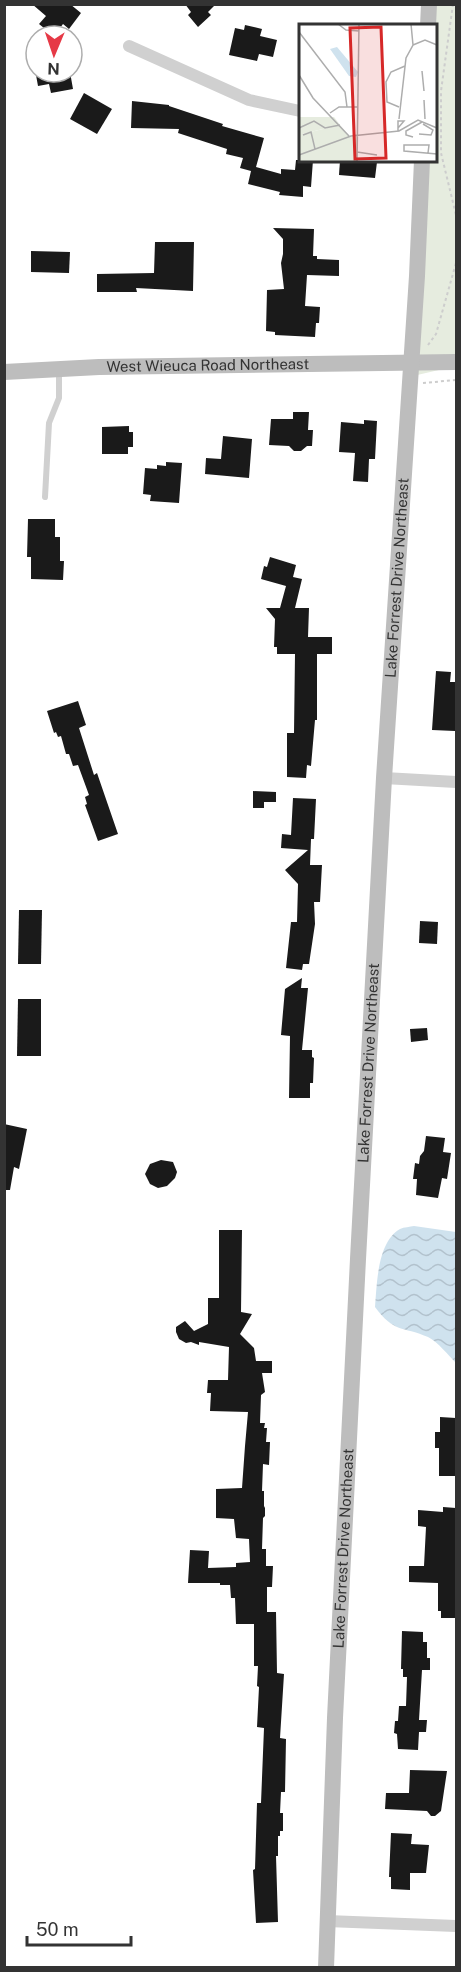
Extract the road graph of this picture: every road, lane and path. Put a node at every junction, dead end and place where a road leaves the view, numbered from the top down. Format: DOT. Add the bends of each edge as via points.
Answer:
graph roads {
  1 [pos="429,4"];
  2 [pos="453,4"];
  3 [pos="428,24"];
  4 [pos="129,46"];
  5 [pos="299,111"];
  6 [pos="422,162"];
  7 [pos="456,215"];
  8 [pos="456,263"];
  9 [pos="424,351"];
  10 [pos="456,362"];
  11 [pos="410,364"];
  12 [pos="59,369"];
  13 [pos="4,372"];
  14 [pos="45,496"];
  15 [pos="384,778"];
  16 [pos="456,782"];
  17 [pos="327,1921"];
  18 [pos="456,1926"];
  19 [pos="326,1968"];
  1 -- 3 [label="street"];
  2 -- 7 [label="path" via="441,91 441,153"];
  4 -- 5 [label="street" via="249,100"];
  6 -- 11 [label="street, Lake Forrest Drive Northeast"];
  8 -- 9 [label="path" via="436,334"];
  10 -- 11 [label="street, West Wieuca Road Northeast"];
  11 -- 12 [label="street, West Wieuca Road Northeast"];
  11 -- 15 [label="street, Lake Forrest Drive Northeast"];
  12 -- 13 [label="street, West Wieuca Road Northeast"];
  12 -- 14 [label="lane" via="59,398 49,423"];
  15 -- 16 [label="street"];
  15 -- 17 [label="street, Lake Forrest Drive Northeast"];
  17 -- 18 [label="street"];
  17 -- 19 [label="street, Lake Forrest Drive Northeast"];
}
